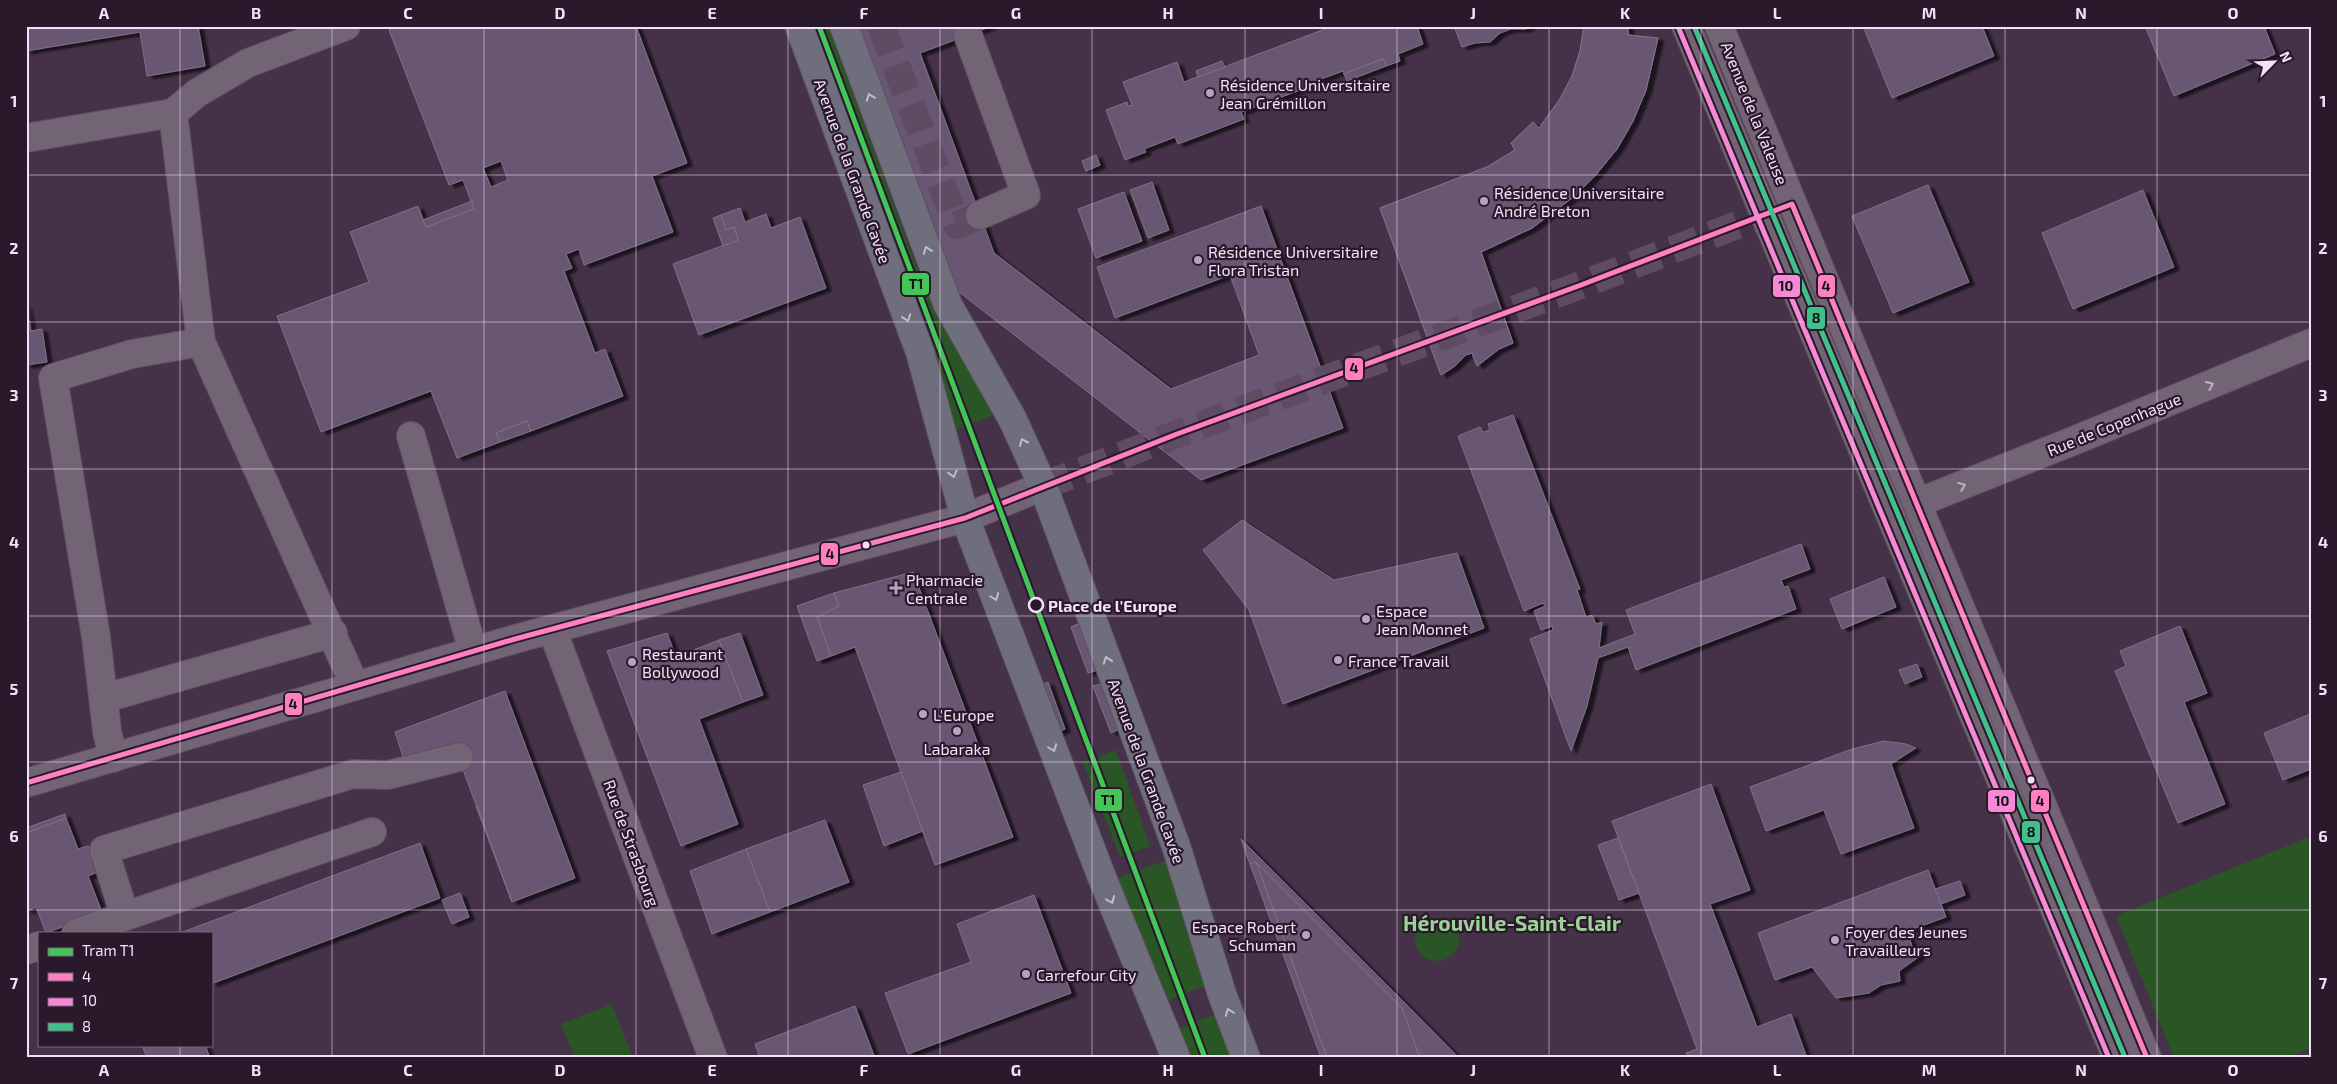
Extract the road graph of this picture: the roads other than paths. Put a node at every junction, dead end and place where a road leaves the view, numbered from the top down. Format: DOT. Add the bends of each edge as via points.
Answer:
graph roads {
  1 [pos="346,26"];
  2 [pos="799,26"];
  3 [pos="844,26"];
  4 [pos="1686,26"];
  5 [pos="1719,26"];
  6 [pos="968,35"];
  7 [pos="173,113"];
  8 [pos="26,138"];
  9 [pos="980,215"];
  10 [pos="201,342"];
  11 [pos="2311,344"];
  12 [pos="411,436"];
  13 [pos="1043,486"];
  14 [pos="1881,493"];
  15 [pos="1916,503"];
  16 [pos="965,518"];
  17 [pos="552,629"];
  18 [pos="333,633"];
  19 [pos="473,651"];
  20 [pos="356,686"];
  21 [pos="116,695"];
  22 [pos="459,757"];
  23 [pos="113,758"];
  24 [pos="26,783"];
  25 [pos="372,832"];
  26 [pos="125,916"];
  27 [pos="79,932"];
  28 [pos="38,946"];
  29 [pos="26,950"];
  30 [pos="713,1058"];
  31 [pos="1176,1058"];
  32 [pos="1246,1058"];
  33 [pos="2117,1058"];
  34 [pos="2147,1058"];
  1 -- 7 [label="street" via="248,63 197,93"];
  2 -- 16 [label="main road, Avenue de la Grande Cavée, one-way" via="920,352"];
  13 -- 3 [label="main road, Avenue de la Grande Cavée, one-way" via="1013,420 948,305"];
  4 -- 14 [label="street, Avenue de la Valeuse"];
  5 -- 15 [label="street, Avenue de la Valeuse"];
  6 -- 9 [label="street" via="1026,195"];
  7 -- 8 [label="street"];
  7 -- 10 [label="street"];
  10 -- 18 [label="street"];
  10 -- 23 [label="street" via="132,354 53,378"];
  15 -- 11 [label="street, Rue de Copenhague, one-way"];
  12 -- 19 [label="street"];
  13 -- 16 [label="street"];
  32 -- 13 [label="main road, Avenue de la Grande Cavée, one-way" via="1222,994 1176,846"];
  14 -- 15 [label="street"];
  14 -- 33 [label="street, Avenue de la Valeuse"];
  15 -- 34 [label="street, Avenue de la Valeuse"];
  16 -- 17 [label="street"];
  16 -- 31 [label="main road, Avenue de la Grande Cavée, one-way" via="1101,875"];
  17 -- 19 [label="street"];
  17 -- 30 [label="street, Rue de Strasbourg"];
  18 -- 20 [label="street"];
  18 -- 21 [label="street"];
  19 -- 20 [label="street"];
  20 -- 23 [label="street"];
  22 -- 26 [label="street" via="388,775 353,774 104,850"];
  23 -- 24 [label="street"];
  25 -- 26 [label="street"];
  26 -- 27 [label="street"];
  28 -- 29 [label="street"];
}
